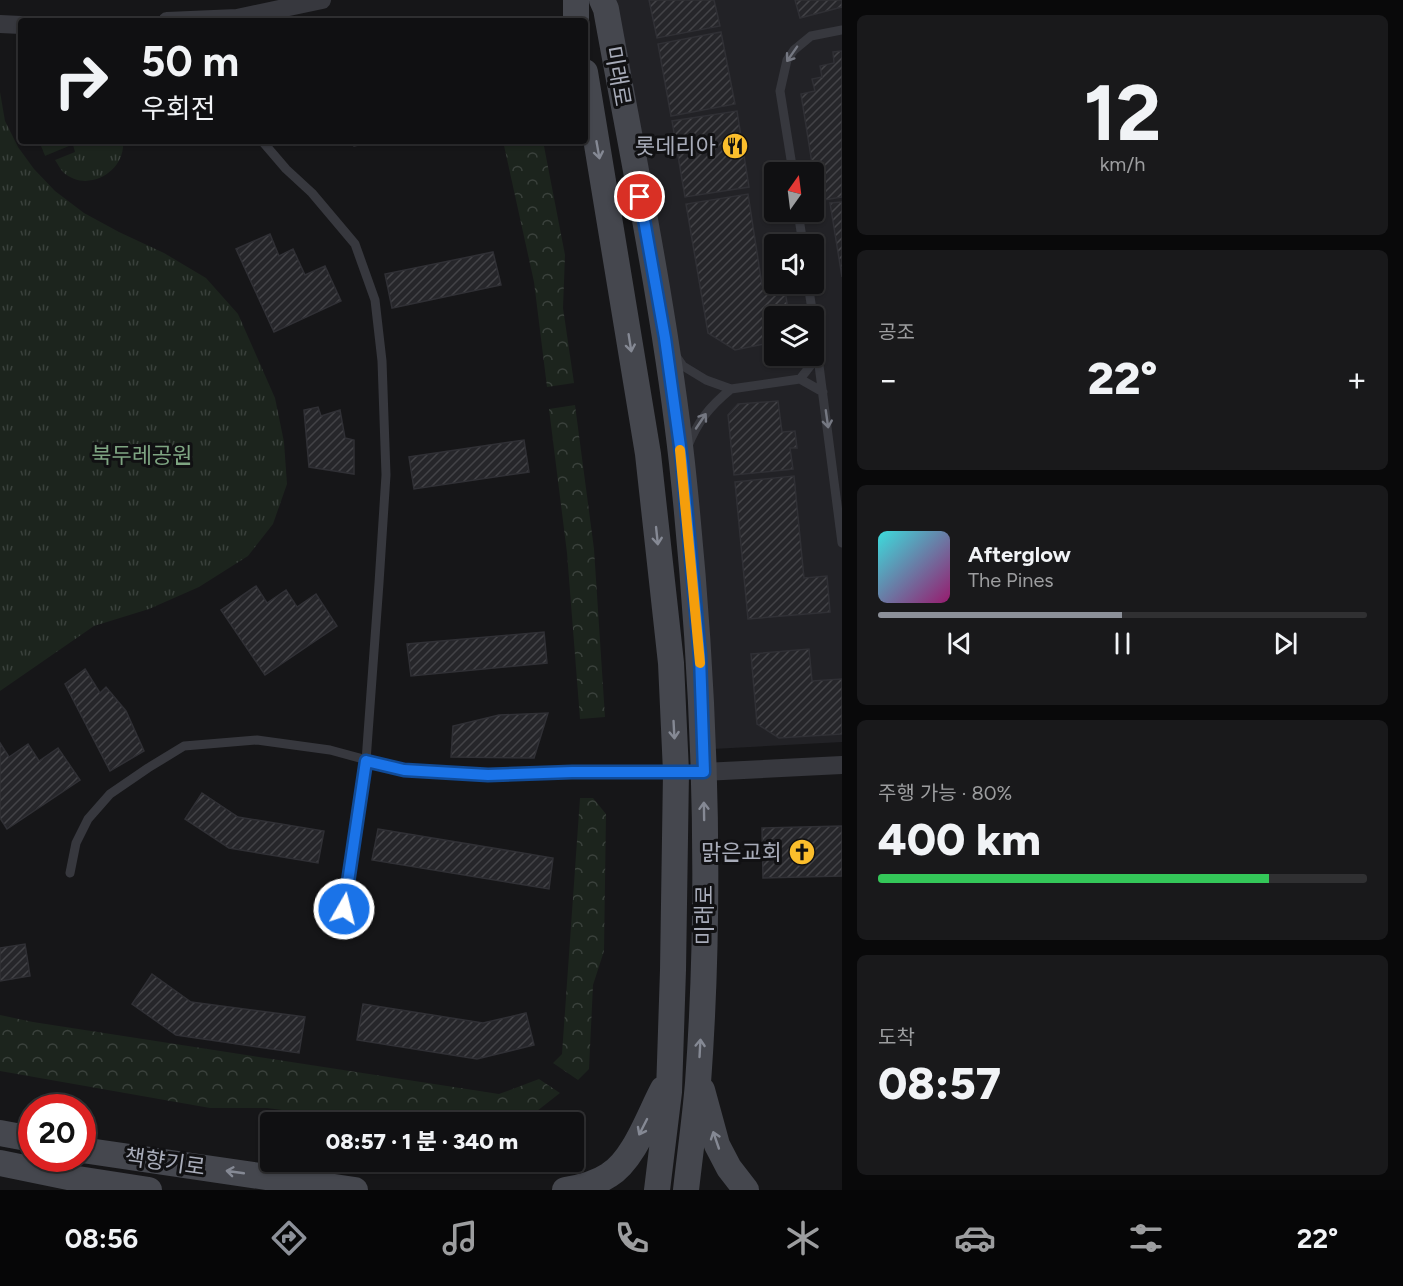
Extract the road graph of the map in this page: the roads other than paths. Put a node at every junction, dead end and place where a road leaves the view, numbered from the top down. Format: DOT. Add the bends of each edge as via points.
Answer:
graph roads {
  1 [pos="322,0"];
  2 [pos="576,0"];
  3 [pos="602,0"];
  4 [pos="245,18"];
  5 [pos="576,18"];
  6 [pos="0,24"];
  7 [pos="18,25"];
  8 [pos="842,30"];
  9 [pos="588,90"];
  10 [pos="265,144"];
  11 [pos="791,162"];
  12 [pos="665,338"];
  13 [pos="810,366"];
  14 [pos="819,366"];
  15 [pos="800,379"];
  16 [pos="731,389"];
  17 [pos="823,392"];
  18 [pos="682,461"];
  19 [pos="842,543"];
  20 [pos="366,761"];
  21 [pos="842,765"];
  22 [pos="690,772"];
  23 [pos="70,873"];
  24 [pos="344,909"];
  25 [pos="669,1075"];
  26 [pos="698,1078"];
  27 [pos="0,1133"];
  28 [pos="18,1136"];
  29 [pos="96,1152"];
  30 [pos="0,1163"];
  31 [pos="150,1190"];
  32 [pos="355,1190"];
  33 [pos="565,1190"];
  34 [pos="657,1190"];
  35 [pos="686,1190"];
  36 [pos="746,1190"];
  1 -- 4 [label="street"];
  2 -- 5 [label="street"];
  3 -- 12 [label="street, 미래로"];
  6 -- 7 [label="street"];
  8 -- 11 [label="lane, one-way" via="811,36 787,60 780,91"];
  9 -- 22 [label="street, 미래로, one-way" via="648,454 671,663"];
  10 -- 20 [label="lane" via="355,244 375,300 382,361 386,475"];
  12 -- 16 [label="lane" via="683,366"];
  12 -- 18 [label="street, 미래로"];
  13 -- 15 [label="lane"];
  14 -- 17 [label="lane"];
  15 -- 16 [label="lane"];
  15 -- 17 [label="lane"];
  18 -- 16 [label="lane, one-way" via="693,432 711,405"];
  17 -- 19 [label="lane, one-way"];
  18 -- 22 [label="street, 미래로" via="700,656"];
  20 -- 22 [label="lane" via="404,770 488,775"];
  20 -- 23 [label="lane" via="330,750 257,740 184,746 110,794 88,819 76,843"];
  20 -- 24 [label="lane"];
  21 -- 22 [label="street"];
  22 -- 25 [label="street, 미래로"];
  26 -- 22 [label="street, 미래로, one-way" via="704,971"];
  25 -- 33 [label="street, one-way" via="628,1157 609,1175"];
  25 -- 34 [label="street, 미래로"];
  26 -- 35 [label="street, 미래로"];
  36 -- 26 [label="street, one-way" via="717,1145"];
  27 -- 28 [label="street"];
  32 -- 29 [label="street, 책향기로, one-way"];
  30 -- 31 [label="street, 책향기로"];
}
